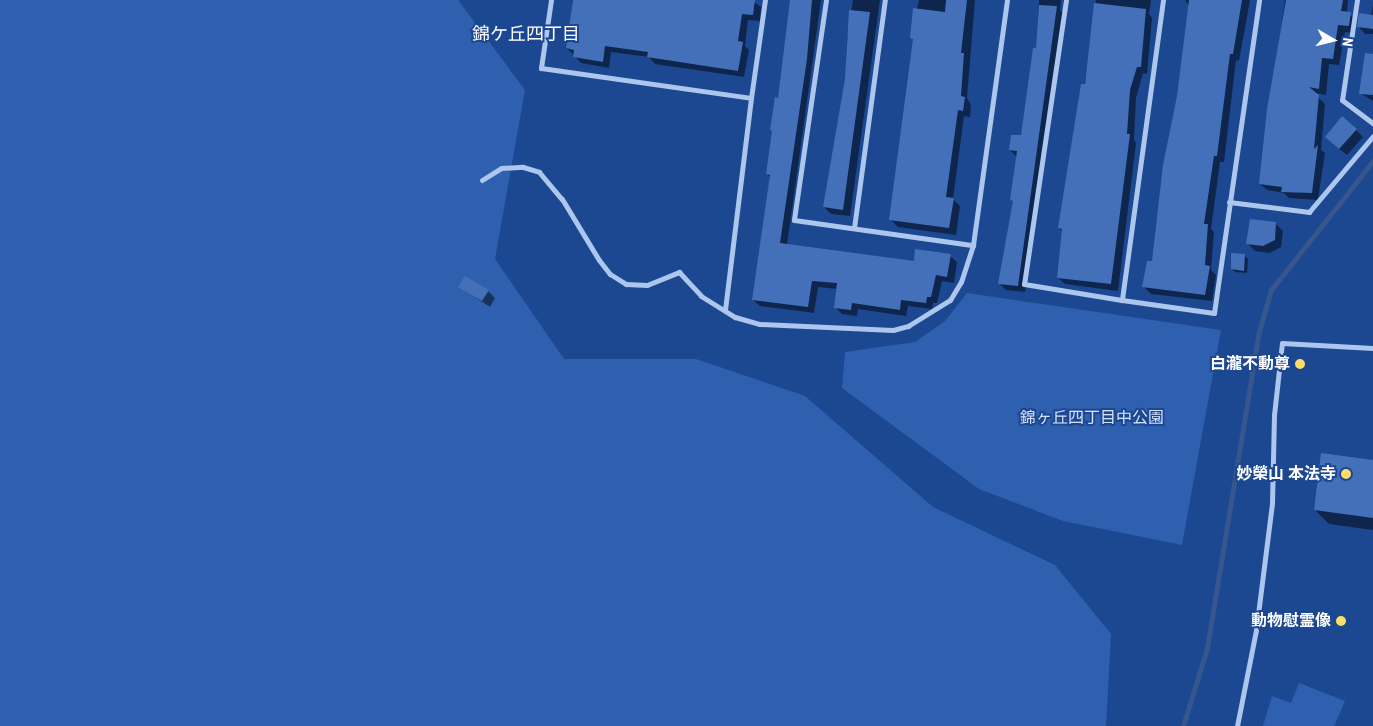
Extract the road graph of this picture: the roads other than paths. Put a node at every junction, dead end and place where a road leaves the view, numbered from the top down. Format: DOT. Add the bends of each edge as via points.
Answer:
graph roads {
  1 [pos="551,0"];
  2 [pos="765,0"];
  3 [pos="826,0"];
  4 [pos="885,0"];
  5 [pos="1007,0"];
  6 [pos="1066,0"];
  7 [pos="1164,0"];
  8 [pos="1259,0"];
  9 [pos="1357,0"];
  10 [pos="751,98"];
  11 [pos="1373,123"];
  12 [pos="1373,136"];
  13 [pos="482,180"];
  14 [pos="1229,202"];
  15 [pos="854,228"];
  16 [pos="973,245"];
  17 [pos="1122,300"];
  18 [pos="725,310"];
  19 [pos="1373,348"];
  20 [pos="1237,726"];
  1 -- 10 [label="street" via="541,68"];
  2 -- 10 [label="street"];
  3 -- 15 [label="street" via="794,220"];
  4 -- 15 [label="street"];
  5 -- 16 [label="street"];
  6 -- 17 [label="street" via="1024,284"];
  7 -- 17 [label="street"];
  8 -- 14 [label="street"];
  9 -- 11 [label="street" via="1342,100"];
  10 -- 18 [label="street"];
  12 -- 14 [label="street" via="1309,212"];
  13 -- 18 [label="street" via="501,168 523,167 539,172 562,199 610,274 626,284 647,285 679,272 701,296"];
  14 -- 17 [label="street" via="1214,313"];
  15 -- 16 [label="street"];
  16 -- 18 [label="street" via="961,282 950,300 908,326 893,330 759,324 735,317"];
  19 -- 20 [label="street" via="1282,343 1274,415 1272,503 1256,630"];
}
